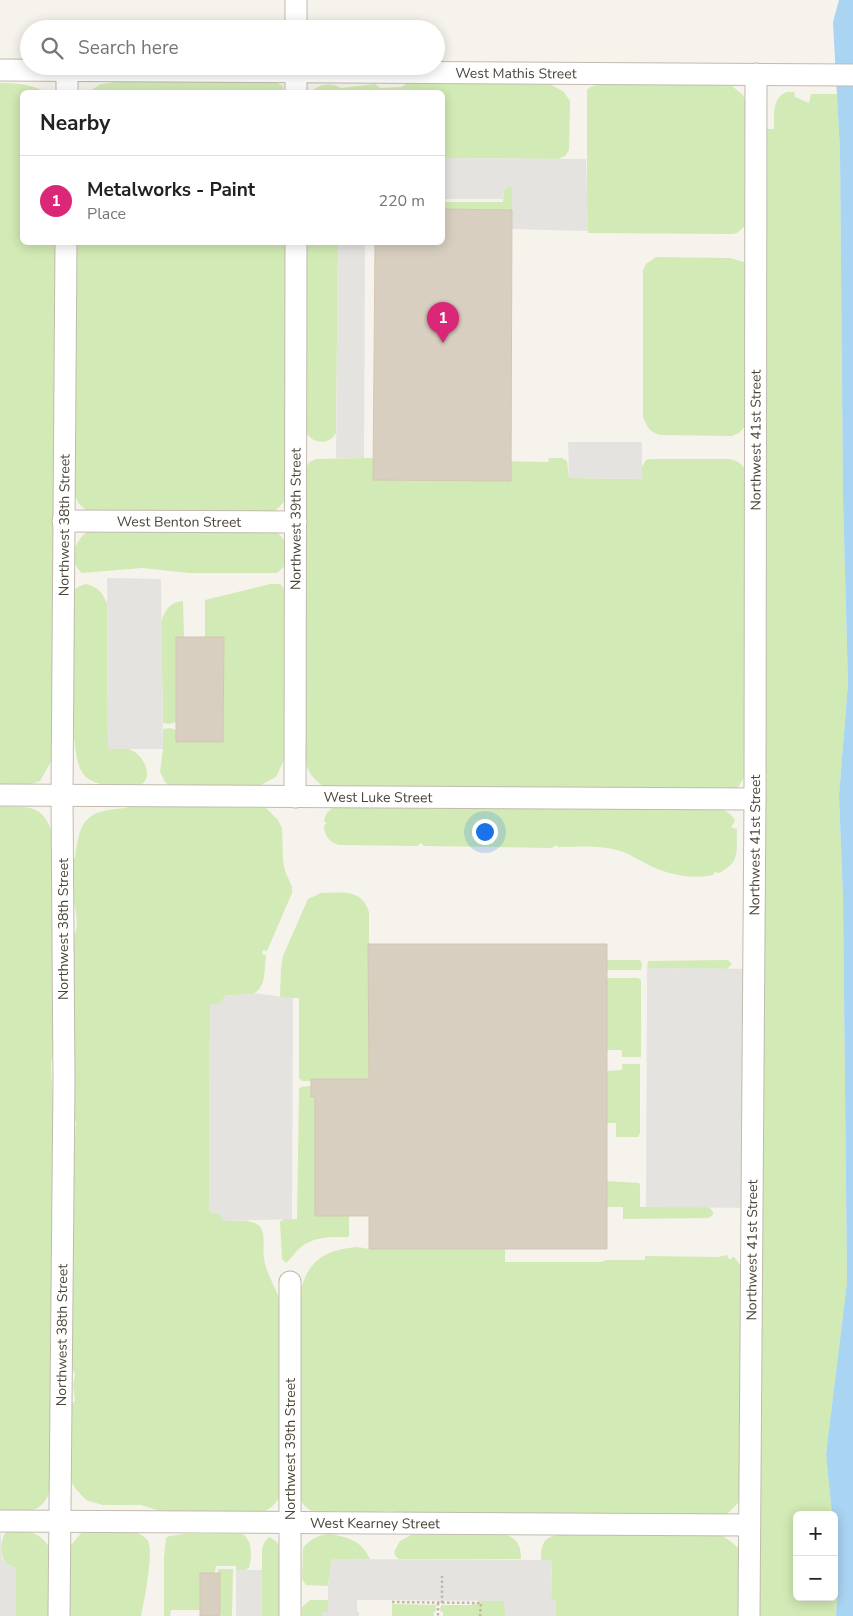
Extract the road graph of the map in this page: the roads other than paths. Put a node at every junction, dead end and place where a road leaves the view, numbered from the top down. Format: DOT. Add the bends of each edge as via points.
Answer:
graph roads {
  1 [pos="296,0"];
  2 [pos="296,20"];
  3 [pos="0,70"];
  4 [pos="20,70"];
  5 [pos="756,74"];
  6 [pos="67,75"];
  7 [pos="220,75"];
  8 [pos="853,75"];
  9 [pos="296,77"];
  10 [pos="67,90"];
  11 [pos="66,245"];
  12 [pos="296,245"];
  13 [pos="64,521"];
  14 [pos="296,522"];
  15 [pos="0,795"];
  16 [pos="62,796"];
  17 [pos="295,796"];
  18 [pos="755,800"];
  19 [pos="290,1282"];
  20 [pos="0,1521"];
  21 [pos="59,1521"];
  22 [pos="291,1522"];
  23 [pos="749,1525"];
  24 [pos="59,1616"];
  25 [pos="290,1616"];
  26 [pos="749,1616"];
  1 -- 2 [label="street"];
  3 -- 4 [label="street, West Mathis Street"];
  5 -- 8 [label="street, West Mathis Street"];
  5 -- 9 [label="street, West Mathis Street"];
  5 -- 18 [label="street, Northwest 41st Street"];
  6 -- 10 [label="street"];
  7 -- 9 [label="street, West Mathis Street"];
  11 -- 13 [label="street, Northwest 38th Street"];
  12 -- 14 [label="street, Northwest 39th Street"];
  13 -- 14 [label="street, West Benton Street"];
  13 -- 16 [label="street, Northwest 38th Street"];
  14 -- 17 [label="street, Northwest 39th Street"];
  15 -- 16 [label="street, West Luke Street"];
  16 -- 17 [label="street, West Luke Street"];
  16 -- 21 [label="street, Northwest 38th Street" via="64,1081"];
  17 -- 18 [label="street, West Luke Street"];
  18 -- 23 [label="street, Northwest 41st Street"];
  19 -- 22 [label="street, Northwest 39th Street"];
  20 -- 21 [label="street, West Kearney Street"];
  21 -- 22 [label="street, West Kearney Street"];
  21 -- 24 [label="street, Northwest 38th Street"];
  22 -- 23 [label="street, West Kearney Street"];
  22 -- 25 [label="street, Northwest 39th Street"];
  23 -- 26 [label="street, Northwest 41st Street"];
}
